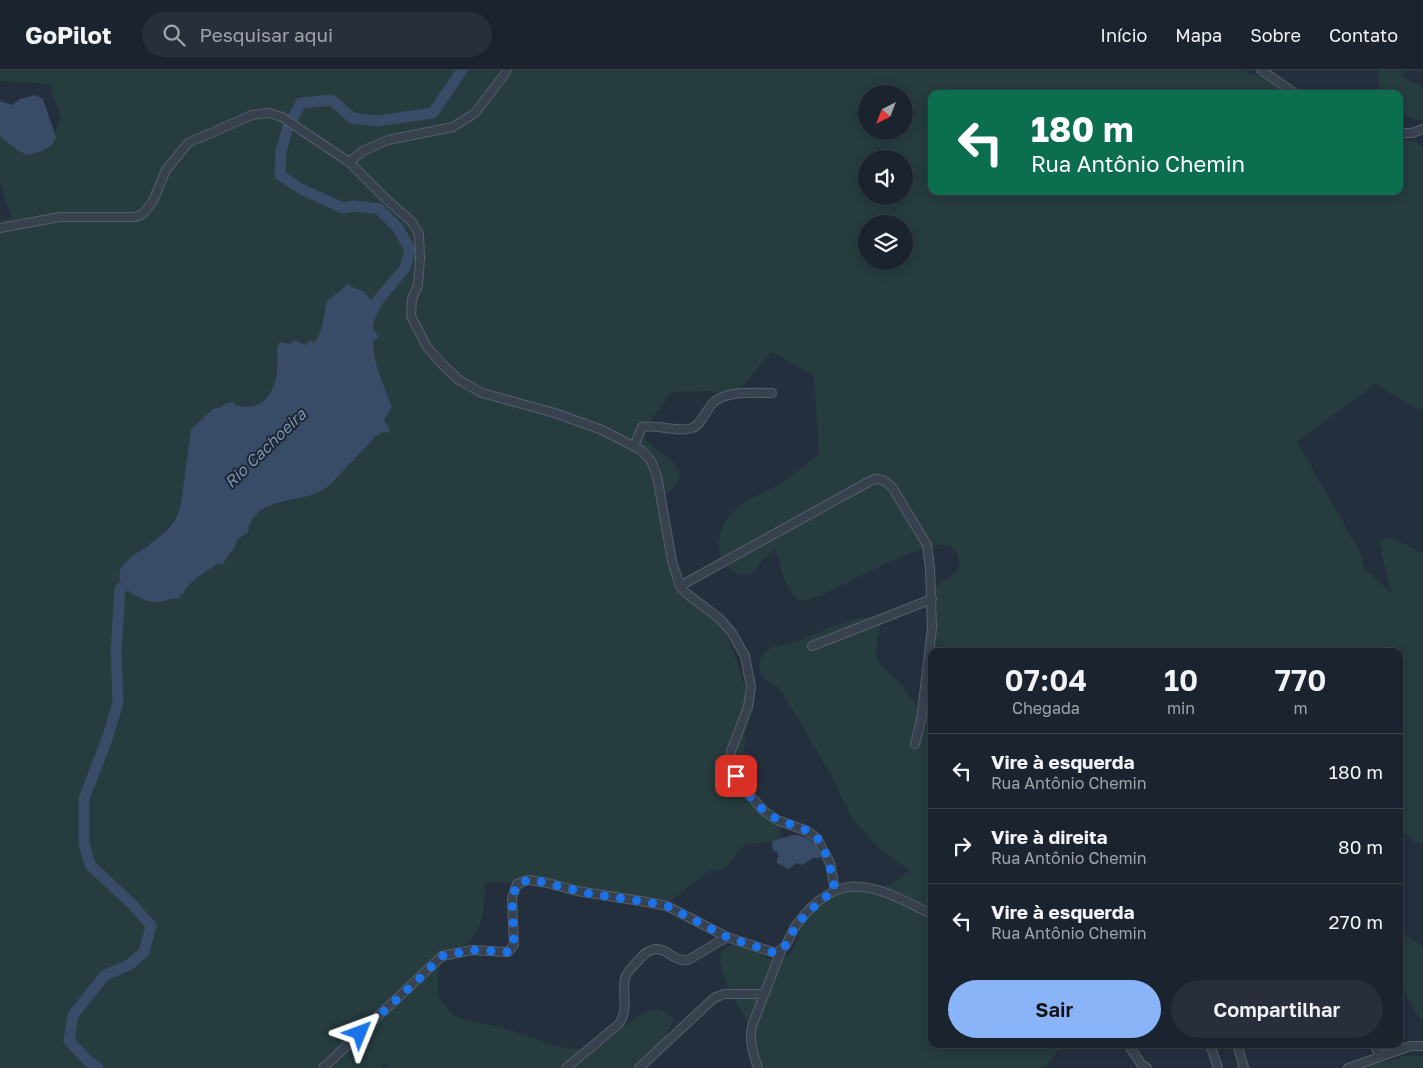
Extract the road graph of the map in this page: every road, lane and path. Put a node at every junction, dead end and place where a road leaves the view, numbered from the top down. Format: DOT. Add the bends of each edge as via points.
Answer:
graph roads {
  1 [pos="506,70"];
  2 [pos="1261,70"];
  3 [pos="1290,90"];
  4 [pos="1423,129"];
  5 [pos="1403,133"];
  6 [pos="350,162"];
  7 [pos="0,228"];
  8 [pos="772,394"];
  9 [pos="634,446"];
  10 [pos="680,586"];
  11 [pos="932,599"];
  12 [pos="812,646"];
  13 [pos="929,648"];
  14 [pos="928,656"];
  15 [pos="915,744"];
  16 [pos="835,890"];
  17 [pos="928,912"];
  18 [pos="727,937"];
  19 [pos="781,951"];
  20 [pos="765,994"];
  21 [pos="1423,1046"];
  22 [pos="1131,1048"];
  23 [pos="1211,1048"];
  24 [pos="1238,1048"];
  25 [pos="1376,1048"];
  26 [pos="1380,1056"];
  27 [pos="323,1068"];
  28 [pos="566,1068"];
  29 [pos="639,1068"];
  30 [pos="758,1068"];
  31 [pos="1147,1068"];
  32 [pos="1218,1068"];
  33 [pos="1244,1068"];
  34 [pos="1348,1068"];
  1 -- 6 [label="street" via="475,113 453,128 388,140 363,151"];
  2 -- 3 [label="street"];
  4 -- 5 [label="street"];
  6 -- 7 [label="street" via="288,121 269,113 252,115 188,143 166,170 153,201 143,214 135,218 60,218"];
  6 -- 9 [label="street" via="412,222 419,234 418,284 412,299 411,316 427,347 442,364 459,380 482,393 555,413"];
  8 -- 9 [label="street" via="747,392 717,400 690,429 642,427"];
  9 -- 10 [label="street" via="651,461 658,476 672,560"];
  10 -- 11 [label="street" via="877,478 892,487 927,546"];
  10 -- 16 [label="street" via="726,626 745,656 751,687 748,707 731,751 736,776 764,811 817,838 830,863"];
  11 -- 12 [label="street"];
  11 -- 13 [label="street"];
  14 -- 15 [label="street"];
  16 -- 17 [label="street" via="859,886 874,888"];
  16 -- 19 [label="street" via="796,924"];
  18 -- 19 [label="street" via="775,953"];
  18 -- 27 [label="street" via="667,906 528,880 517,884 512,898 514,945 508,952 472,950 442,956"];
  18 -- 28 [label="street" via="688,960 683,961 661,949 650,950 643,955 625,979 623,1019"];
  19 -- 20 [label="street"];
  20 -- 29 [label="street" via="724,994 714,998"];
  20 -- 30 [label="street" via="750,1036"];
  21 -- 26 [label="street" via="1411,1046"];
  22 -- 31 [label="street"];
  23 -- 32 [label="street"];
  24 -- 33 [label="street"];
  25 -- 26 [label="street"];
  26 -- 34 [label="street"];
}
